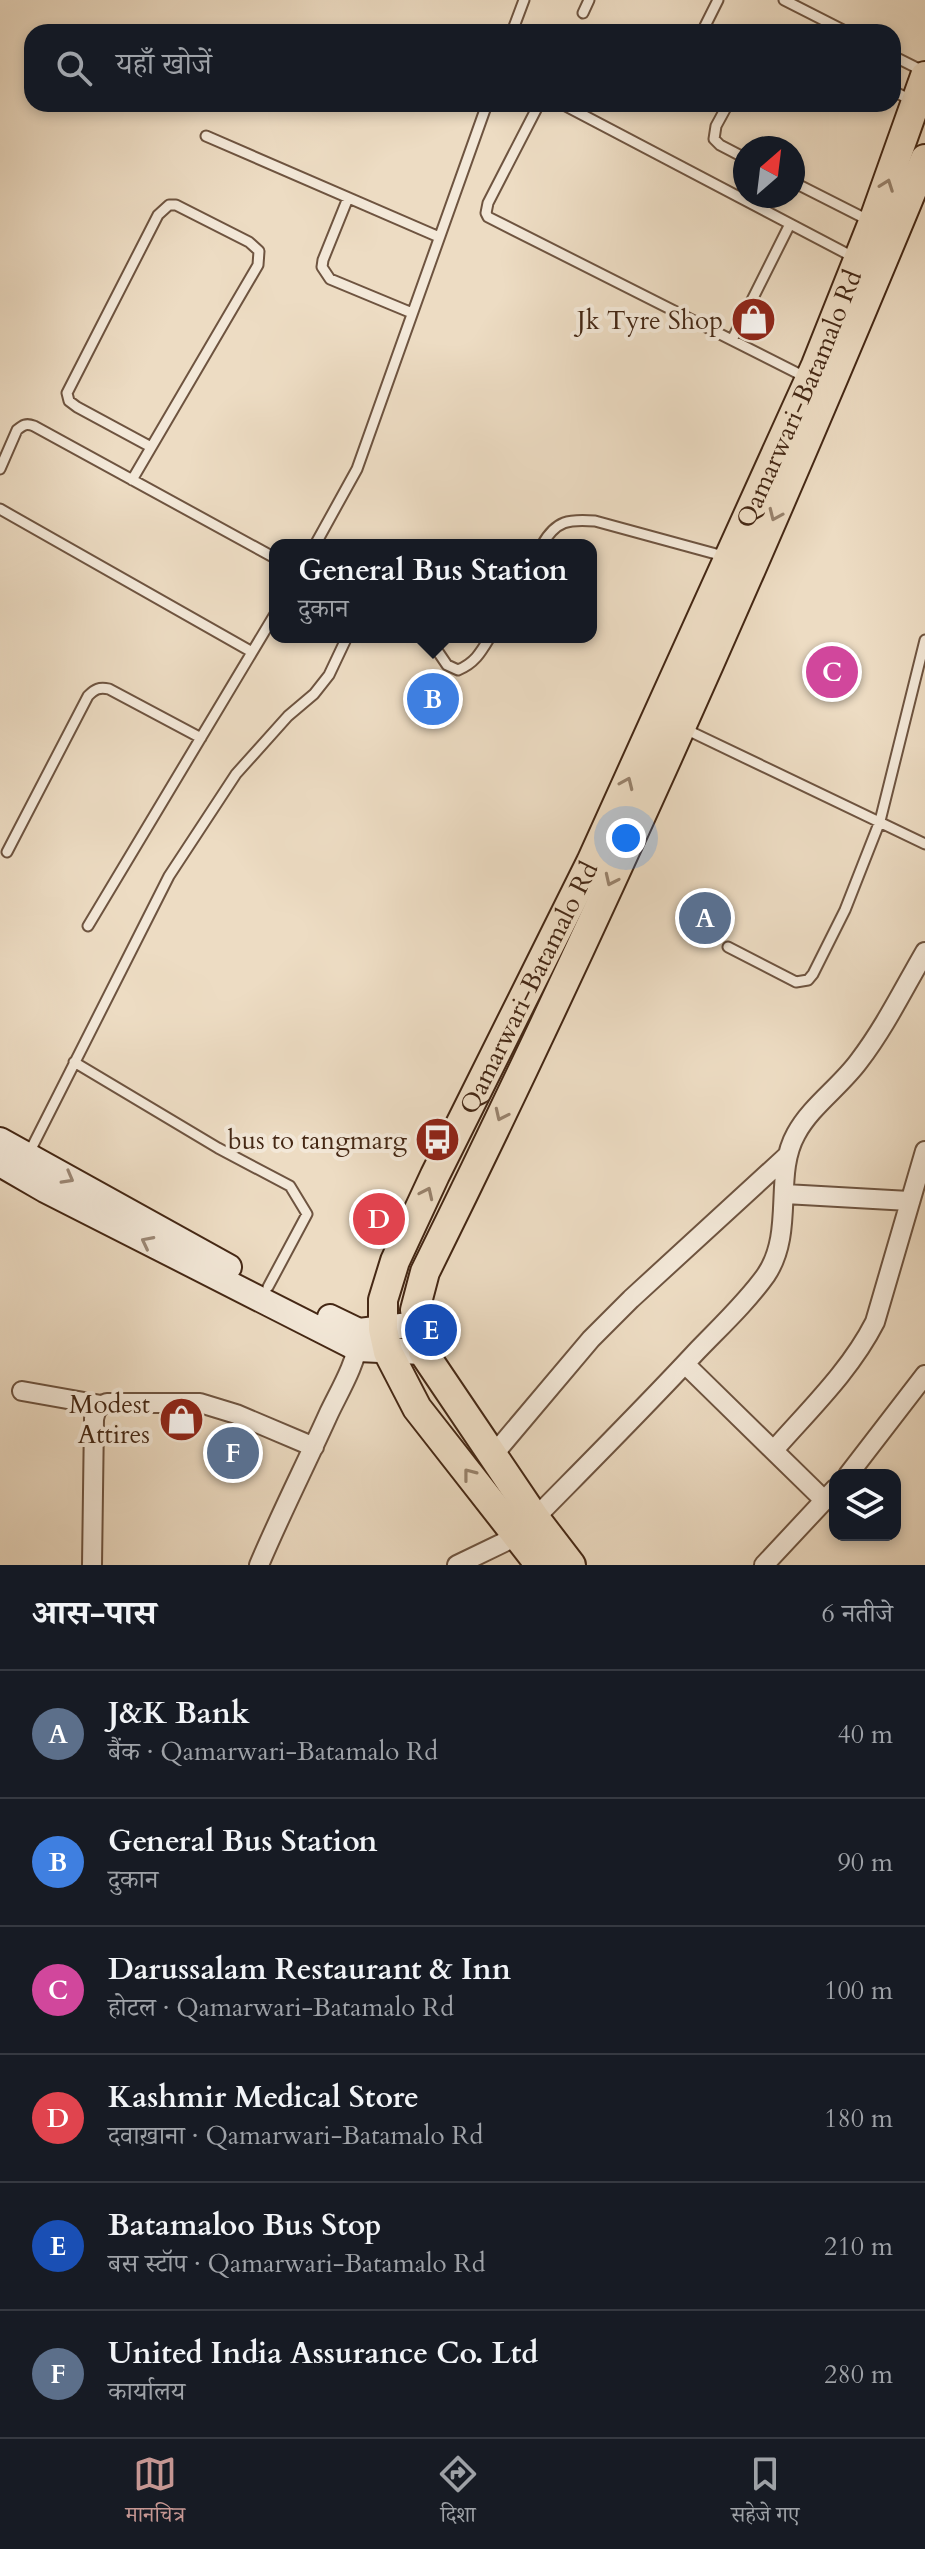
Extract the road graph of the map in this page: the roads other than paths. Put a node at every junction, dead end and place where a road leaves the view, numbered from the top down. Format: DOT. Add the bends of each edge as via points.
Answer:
graph roads {
  1 [pos="524,0"];
  2 [pos="589,0"];
  3 [pos="718,0"];
  4 [pos="784,0"];
  5 [pos="583,13"];
  6 [pos="515,24"];
  7 [pos="706,24"];
  8 [pos="831,24"];
  9 [pos="901,67"];
  10 [pos="915,85"];
  11 [pos="484,112"];
  12 [pos="535,112"];
  13 [pos="577,112"];
  14 [pos="724,112"];
  15 [pos="206,136"];
  16 [pos="733,152"];
  17 [pos="925,159"];
  18 [pos="805,188"];
  19 [pos="348,198"];
  20 [pos="873,222"];
  21 [pos="790,224"];
  22 [pos="439,237"];
  23 [pos="858,260"];
  24 [pos="412,313"];
  25 [pos="732,340"];
  26 [pos="810,379"];
  27 [pos="151,447"];
  28 [pos="0,469"];
  29 [pos="132,480"];
  30 [pos="0,509"];
  31 [pos="318,539"];
  32 [pos="545,539"];
  33 [pos="269,555"];
  34 [pos="728,558"];
  35 [pos="269,624"];
  36 [pos="925,640"];
  37 [pos="344,643"];
  38 [pos="432,643"];
  39 [pos="486,643"];
  40 [pos="252,652"];
  41 [pos="680,727"];
  42 [pos="201,738"];
  43 [pos="880,821"];
  44 [pos="925,844"];
  45 [pos="7,852"];
  46 [pos="88,926"];
  47 [pos="728,947"];
  48 [pos="925,952"];
  49 [pos="74,1062"];
  50 [pos="0,1140"];
  51 [pos="925,1151"];
  52 [pos="28,1155"];
  53 [pos="788,1155"];
  54 [pos="0,1164"];
  55 [pos="785,1194"];
  56 [pos="909,1201"];
  57 [pos="268,1287"];
  58 [pos="418,1324"];
  59 [pos="372,1340"];
  60 [pos="423,1352"];
  61 [pos="685,1364"];
  62 [pos="925,1375"];
  63 [pos="22,1391"];
  64 [pos="101,1405"];
  65 [pos="314,1447"];
  66 [pos="774,1450"];
  67 [pos="495,1456"];
  68 [pos="853,1469"];
  69 [pos="829,1493"];
  70 [pos="829,1495"];
  71 [pos="526,1527"];
  72 [pos="92,1565"];
  73 [pos="259,1565"];
  74 [pos="457,1565"];
  75 [pos="540,1565"];
  76 [pos="571,1565"];
  77 [pos="764,1565"];
  1 -- 6 [label="lane"];
  2 -- 5 [label="lane"];
  3 -- 7 [label="lane"];
  4 -- 8 [label="lane"];
  9 -- 10 [label="lane"];
  20 -- 10 [label="main road, Qamarwari-Batamalo Rd, one-way"];
  11 -- 22 [label="lane"];
  12 -- 25 [label="lane" via="488,203 488,217"];
  13 -- 21 [label="lane"];
  14 -- 16 [label="lane" via="714,139"];
  15 -- 19 [label="lane"];
  17 -- 41 [label="main road, Qamarwari-Batamalo Rd, one-way"];
  18 -- 20 [label="lane"];
  19 -- 22 [label="lane"];
  19 -- 24 [label="lane" via="323,260 325,273"];
  20 -- 23 [label="main road, Qamarwari-Batamalo Rd"];
  21 -- 23 [label="lane"];
  21 -- 25 [label="lane"];
  22 -- 24 [label="lane"];
  23 -- 26 [label="main road, Qamarwari-Batamalo Rd"];
  24 -- 31 [label="lane" via="357,469"];
  25 -- 26 [label="lane"];
  26 -- 34 [label="main road, Qamarwari-Batamalo Rd"];
  27 -- 27 [label="lane" via="260,258 249,242 176,205 158,215 67,393 77,407"];
  27 -- 29 [label="lane"];
  28 -- 29 [label="lane" via="17,430 28,424"];
  29 -- 33 [label="lane"];
  30 -- 40 [label="lane"];
  32 -- 34 [label="lane" via="561,523 595,521"];
  59 -- 34 [label="main road, Qamarwari-Batamalo Rd, one-way" via="395,1261 591,862"];
  35 -- 40 [label="lane"];
  36 -- 43 [label="lane"];
  37 -- 49 [label="lane" via="314,694 236,774 169,876"];
  38 -- 39 [label="lane" via="447,665 458,670"];
  40 -- 42 [label="lane"];
  41 -- 43 [label="lane"];
  41 -- 58 [label="main road, Qamarwari-Batamalo Rd, one-way" via="425,1272 415,1310"];
  42 -- 45 [label="lane" via="109,689 94,690"];
  42 -- 46 [label="lane"];
  43 -- 44 [label="lane"];
  43 -- 47 [label="lane" via="845,910 808,980 796,982"];
  48 -- 53 [label="street" via="878,1035 806,1118"];
  49 -- 52 [label="lane"];
  49 -- 57 [label="lane" via="290,1186 307,1214"];
  50 -- 52 [label="street"];
  51 -- 56 [label="street"];
  52 -- 57 [label="street, one-way"];
  53 -- 55 [label="street"];
  53 -- 67 [label="street" via="591,1339"];
  59 -- 54 [label="street, one-way" via="59,1197"];
  55 -- 56 [label="street"];
  55 -- 61 [label="street" via="777,1255 767,1273"];
  56 -- 66 [label="street" via="885,1294 863,1345"];
  57 -- 59 [label="street"];
  58 -- 59 [label="street"];
  58 -- 60 [label="main road, Qamarwari-Batamalo Rd"];
  59 -- 60 [label="street"];
  59 -- 65 [label="street"];
  71 -- 59 [label="main road, one-way" via="417,1408"];
  60 -- 67 [label="main road, Qamarwari-Batamalo Rd"];
  61 -- 66 [label="street"];
  61 -- 71 [label="street"];
  62 -- 68 [label="street"];
  63 -- 64 [label="street"];
  64 -- 65 [label="street" via="200,1403"];
  64 -- 72 [label="street" via="94,1419"];
  65 -- 73 [label="street"];
  66 -- 69 [label="street"];
  67 -- 71 [label="main road, Qamarwari-Batamalo Rd"];
  70 -- 77 [label="street"];
  71 -- 74 [label="street"];
  71 -- 75 [label="main road"];
  71 -- 76 [label="main road"];
}
